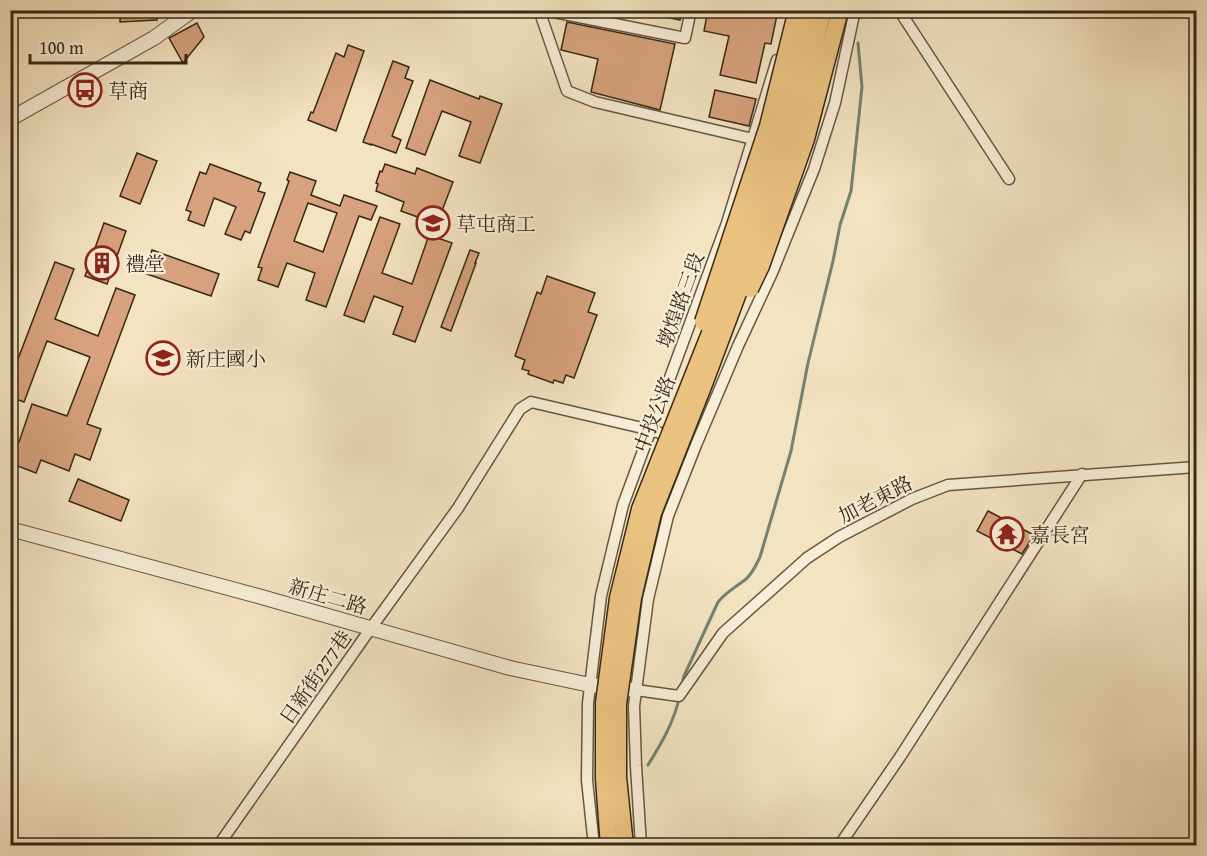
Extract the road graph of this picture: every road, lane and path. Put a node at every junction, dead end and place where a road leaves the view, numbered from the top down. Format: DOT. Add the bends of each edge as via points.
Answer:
graph roads {
  1 [pos="193,10"];
  2 [pos="539,10"];
  3 [pos="544,10"];
  4 [pos="691,10"];
  5 [pos="790,10"];
  6 [pos="797,10"];
  7 [pos="810,10"];
  8 [pos="823,10"];
  9 [pos="840,10"];
  10 [pos="855,10"];
  11 [pos="899,10"];
  12 [pos="10,119"];
  13 [pos="753,139"];
  14 [pos="1009,179"];
  15 [pos="727,223"];
  16 [pos="784,243"];
  17 [pos="697,384"];
  18 [pos="651,430"];
  19 [pos="696,445"];
  20 [pos="1197,467"];
  21 [pos="1082,474"];
  22 [pos="10,529"];
  23 [pos="371,628"];
  24 [pos="590,685"];
  25 [pos="636,690"];
  26 [pos="637,785"];
  27 [pos="218,846"];
  28 [pos="594,846"];
  29 [pos="608,846"];
  30 [pos="625,846"];
  31 [pos="641,846"];
  32 [pos="839,846"];
  1 -- 12 [label="street" via="147,42"];
  2 -- 13 [label="street" via="567,91 595,102"];
  3 -- 4 [label="street" via="685,38"];
  5 -- 13 [label="street, 墩煌路三段"];
  6 -- 17 [label="main road, bridge" via="768,126 704,318"];
  7 -- 17 [label="main road, 中投公路, bridge" via="781,136"];
  8 -- 17 [label="main road, 中投公路, bridge" via="793,139 749,264"];
  9 -- 17 [label="main road, bridge" via="806,139 761,266"];
  10 -- 16 [label="street" via="835,102 814,169"];
  11 -- 14 [label="street"];
  13 -- 15 [label="street, 墩煌路三段"];
  15 -- 16 [label="street"];
  15 -- 18 [label="street, 墩煌路三段"];
  16 -- 19 [label="street"];
  17 -- 29 [label="main road, 中投公路, bridge" via="640,509 618,598 604,704"];
  17 -- 30 [label="main road, 中投公路, bridge" via="653,513 633,598 618,704 618,777"];
  18 -- 19 [label="street"];
  18 -- 23 [label="street, 日新街277巷" via="531,402 520,410 458,508"];
  18 -- 24 [label="street, 墩煌路三段" via="623,505 601,596"];
  19 -- 25 [label="street" via="665,526 648,599"];
  20 -- 21 [label="street, 加老東路"];
  21 -- 25 [label="street, 加老東路" via="948,485 912,499 807,558 723,633 679,696"];
  21 -- 32 [label="street"];
  22 -- 23 [label="street, 新庄二路"];
  23 -- 24 [label="street, 新庄二路" via="510,668"];
  23 -- 27 [label="street, 日新街277巷"];
  24 -- 25 [label="street, 新庄二路"];
  24 -- 28 [label="street, 墩煌路三段" via="587,780"];
  25 -- 26 [label="street"];
  26 -- 29 [label="street"];
  26 -- 31 [label="street"];
}
